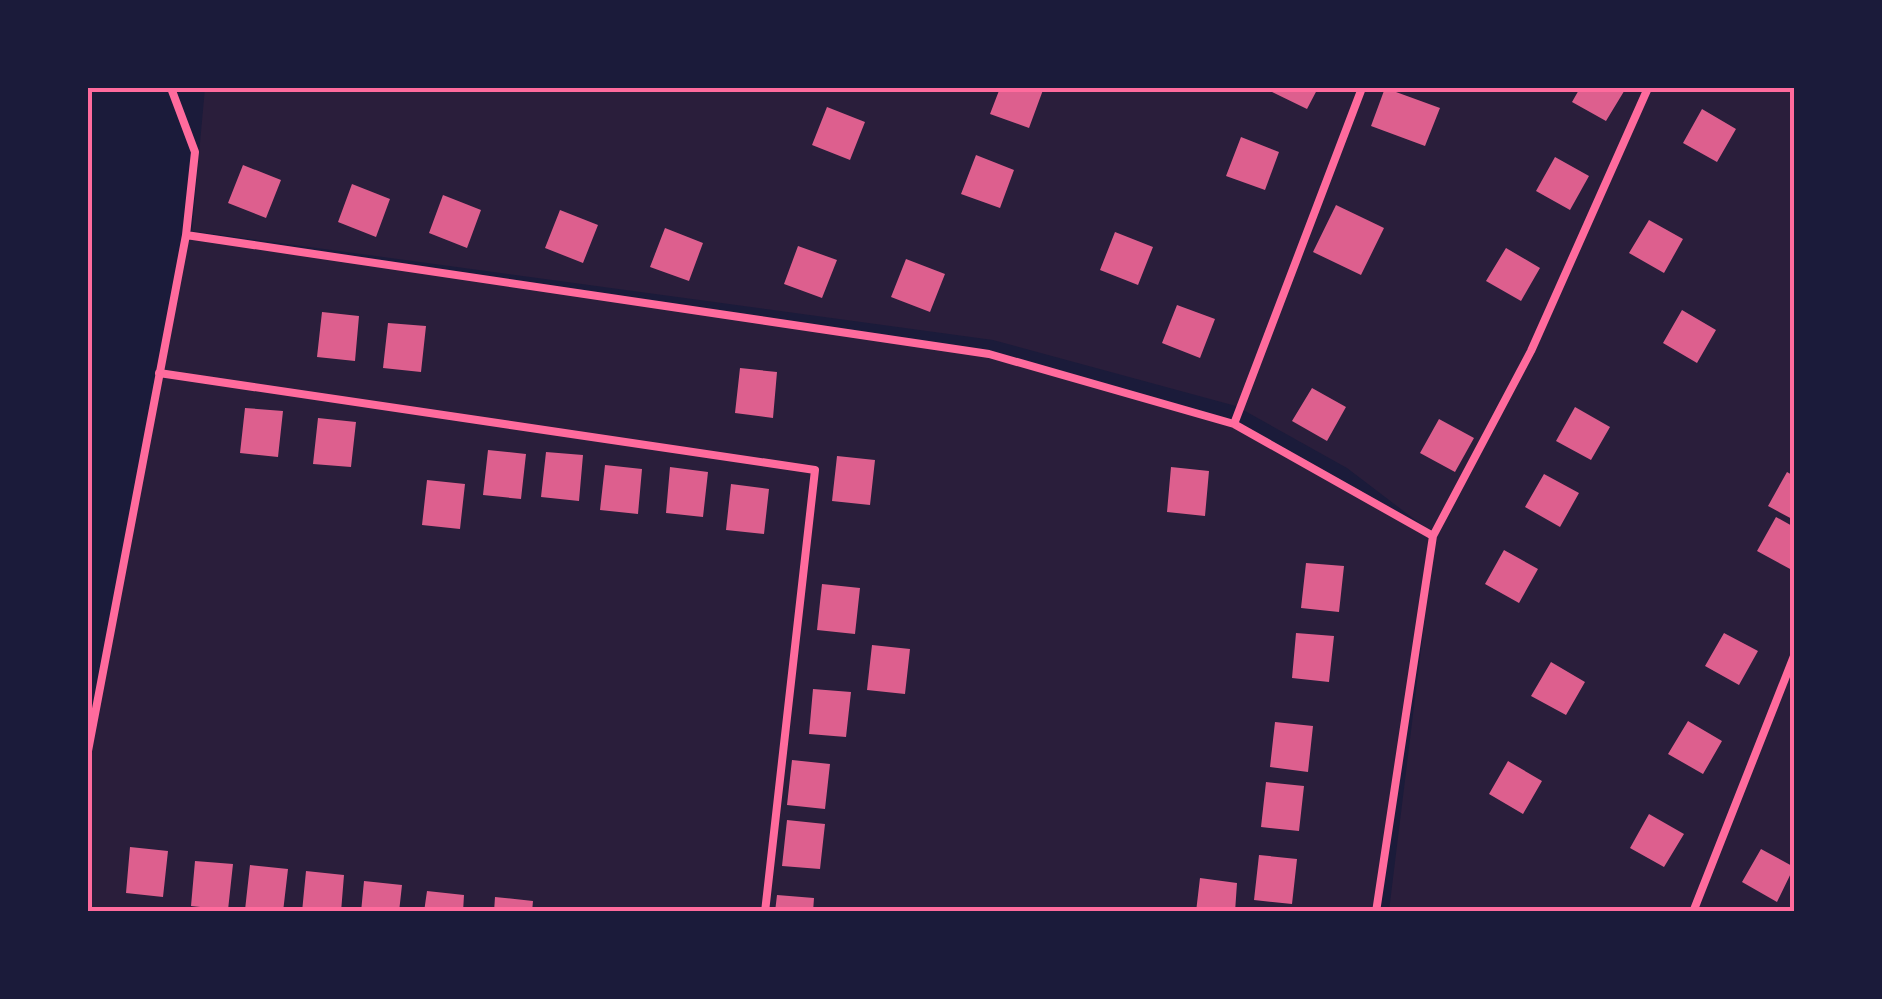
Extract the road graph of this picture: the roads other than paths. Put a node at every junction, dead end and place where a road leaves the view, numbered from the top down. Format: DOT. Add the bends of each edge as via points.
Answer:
graph roads {
  1 [pos="171,88"];
  2 [pos="1362,88"];
  3 [pos="1648,88"];
  4 [pos="186,235"];
  5 [pos="160,373"];
  6 [pos="1234,424"];
  7 [pos="1433,536"];
  8 [pos="1794,656"];
  9 [pos="88,751"];
  10 [pos="765,912"];
  11 [pos="1376,912"];
  12 [pos="1693,912"];
  1 -- 4 [label="lane" via="195,152"];
  2 -- 6 [label="lane"];
  3 -- 7 [label="lane" via="1532,350"];
  4 -- 5 [label="lane"];
  4 -- 6 [label="lane" via="989,354"];
  5 -- 9 [label="lane"];
  5 -- 10 [label="lane" via="815,470"];
  6 -- 7 [label="lane"];
  7 -- 11 [label="lane"];
  8 -- 12 [label="lane"];
}
